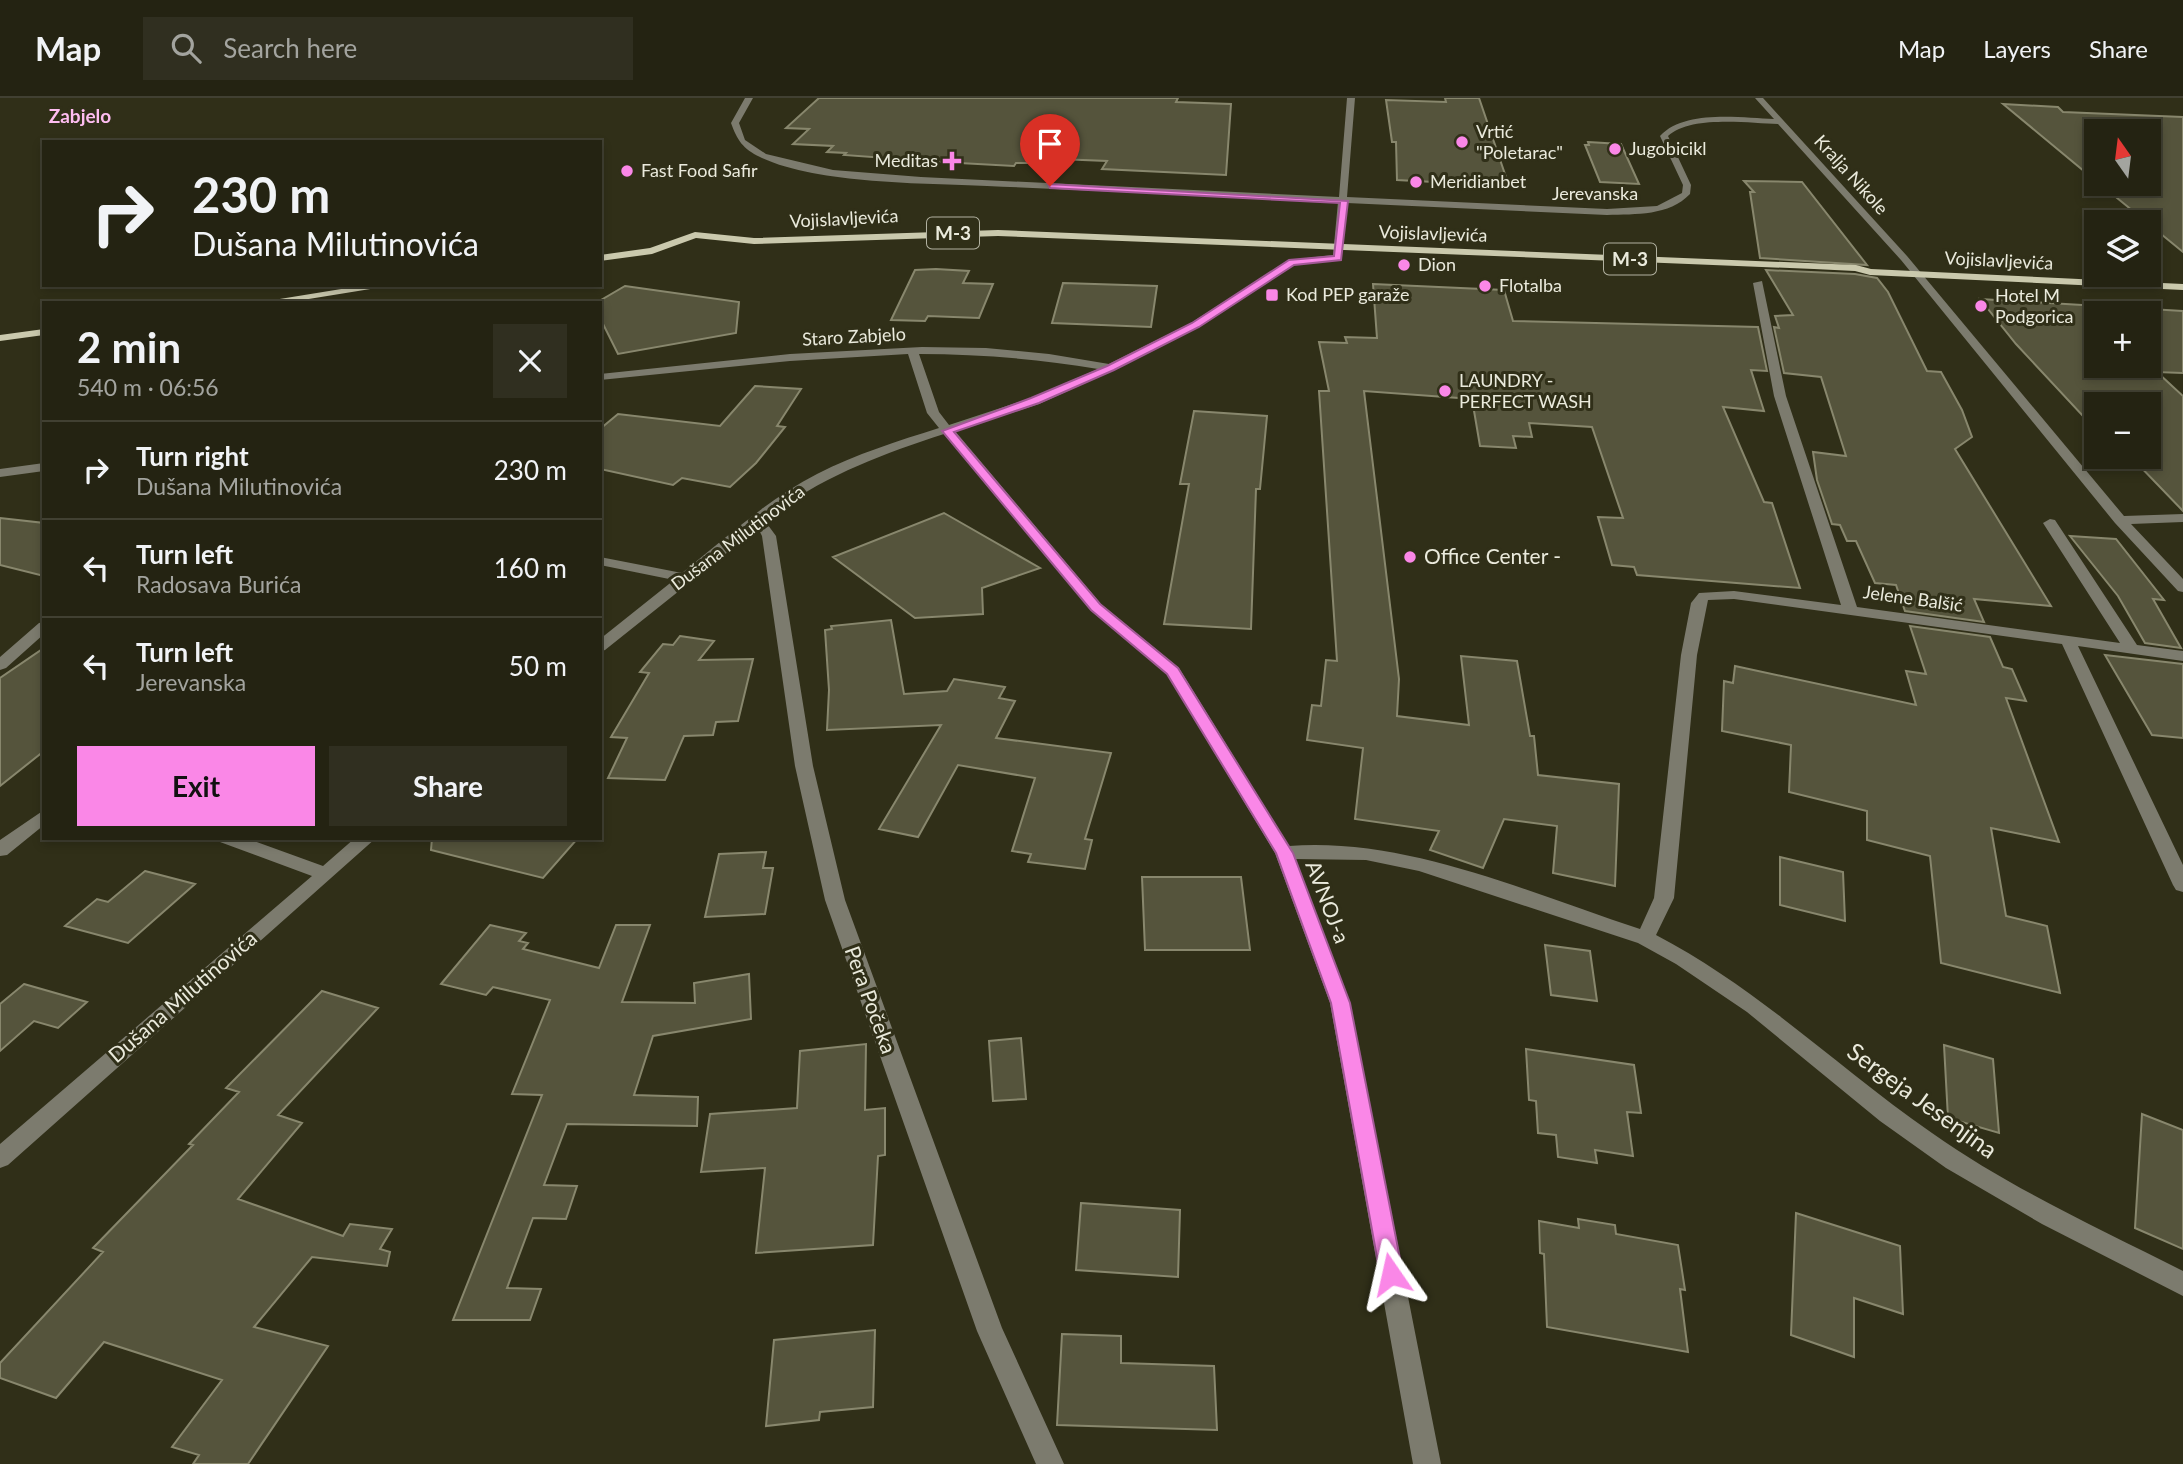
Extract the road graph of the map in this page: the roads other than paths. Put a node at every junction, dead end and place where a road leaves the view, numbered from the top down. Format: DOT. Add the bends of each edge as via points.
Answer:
graph roads {
  1 [pos="750,98"];
  2 [pos="1351,98"];
  3 [pos="1759,98"];
  4 [pos="1782,122"];
  5 [pos="1344,201"];
  6 [pos="1341,248"];
  7 [pos="602,258"];
  8 [pos="1918,275"];
  9 [pos="1758,283"];
  10 [pos="376,287"];
  11 [pos="2183,287"];
  12 [pos="274,301"];
  13 [pos="42,332"];
  14 [pos="0,338"];
  15 [pos="912,351"];
  16 [pos="1110,368"];
  17 [pos="602,377"];
  18 [pos="947,431"];
  19 [pos="42,467"];
  20 [pos="0,473"];
  21 [pos="2183,518"];
  22 [pos="2120,520"];
  23 [pos="755,522"];
  24 [pos="2050,523"];
  25 [pos="602,561"];
  26 [pos="685,578"];
  27 [pos="2183,588"];
  28 [pos="1850,610"];
  29 [pos="42,628"];
  30 [pos="2068,641"];
  31 [pos="602,645"];
  32 [pos="2132,649"];
  33 [pos="2183,656"];
  34 [pos="0,666"];
  35 [pos="42,818"];
  36 [pos="232,840"];
  37 [pos="365,840"];
  38 [pos="0,850"];
  39 [pos="1284,853"];
  40 [pos="324,873"];
  41 [pos="2183,885"];
  42 [pos="1645,938"];
  43 [pos="0,1158"];
  44 [pos="2183,1284"];
  45 [pos="1050,1464"];
  46 [pos="1427,1464"];
  1 -- 5 [label="street, Jerevanska" via="737,113 738,138 756,153 801,167 921,180"];
  2 -- 5 [label="street"];
  3 -- 4 [label="street, Kralja Nikole"];
  4 -- 5 [label="street, Jerevanska" via="1700,122 1666,131 1664,136 1687,185 1679,201 1662,208 1607,212"];
  4 -- 8 [label="street, Kralja Nikole"];
  5 -- 6 [label="street"];
  6 -- 7 [label="main road, Vojislavljevića / M-3" via="1022,234 754,241 695,235 652,251"];
  6 -- 8 [label="main road, Vojislavljevića / M-3" via="1814,266"];
  6 -- 16 [label="street, Dušana Milutinovića" via="1338,258 1292,262 1195,325"];
  8 -- 11 [label="main road, Vojislavljevića / M-3"];
  8 -- 22 [label="street, Kralja Nikole"];
  9 -- 28 [label="street, Jelene Balšić" via="1780,396"];
  10 -- 12 [label="main road"];
  13 -- 14 [label="main road"];
  15 -- 16 [label="street, Staro Zabjelo" via="1029,355"];
  15 -- 17 [label="street, Staro Zabjelo"];
  15 -- 18 [label="street, AVNOJ-a" via="933,413"];
  16 -- 18 [label="street, Dušana Milutinovića" via="1035,401"];
  18 -- 23 [label="street, Dušana Milutinovića" via="846,465 799,490"];
  18 -- 39 [label="street, AVNOJ-a" via="1096,607 1173,671"];
  19 -- 20 [label="street"];
  21 -- 22 [label="street"];
  22 -- 27 [label="street, Kralja Nikole"];
  23 -- 26 [label="street, Dušana Milutinovića"];
  23 -- 45 [label="street, Pera Počeka" via="764,526 769,536 804,766 835,900 990,1331"];
  24 -- 32 [label="street"];
  25 -- 26 [label="street"];
  26 -- 31 [label="street, Dušana Milutinovića"];
  28 -- 30 [label="street, Jelene Balšić"];
  28 -- 42 [label="street" via="1734,595 1700,598 1689,655 1664,898"];
  29 -- 34 [label="street"];
  30 -- 32 [label="street, Jelene Balšić"];
  30 -- 41 [label="street"];
  32 -- 33 [label="street, Jelene Balšić"];
  35 -- 38 [label="street"];
  36 -- 40 [label="street"];
  37 -- 40 [label="street, Dušana Milutinovića"];
  39 -- 42 [label="street, Sergeja Jesenjina" via="1337,850 1422,864"];
  39 -- 46 [label="street, AVNOJ-a" via="1340,1003"];
  40 -- 43 [label="street, Dušana Milutinovića"];
  42 -- 44 [label="street, Sergeja Jesenjina" via="1733,987 1893,1118 1958,1164"];
}
